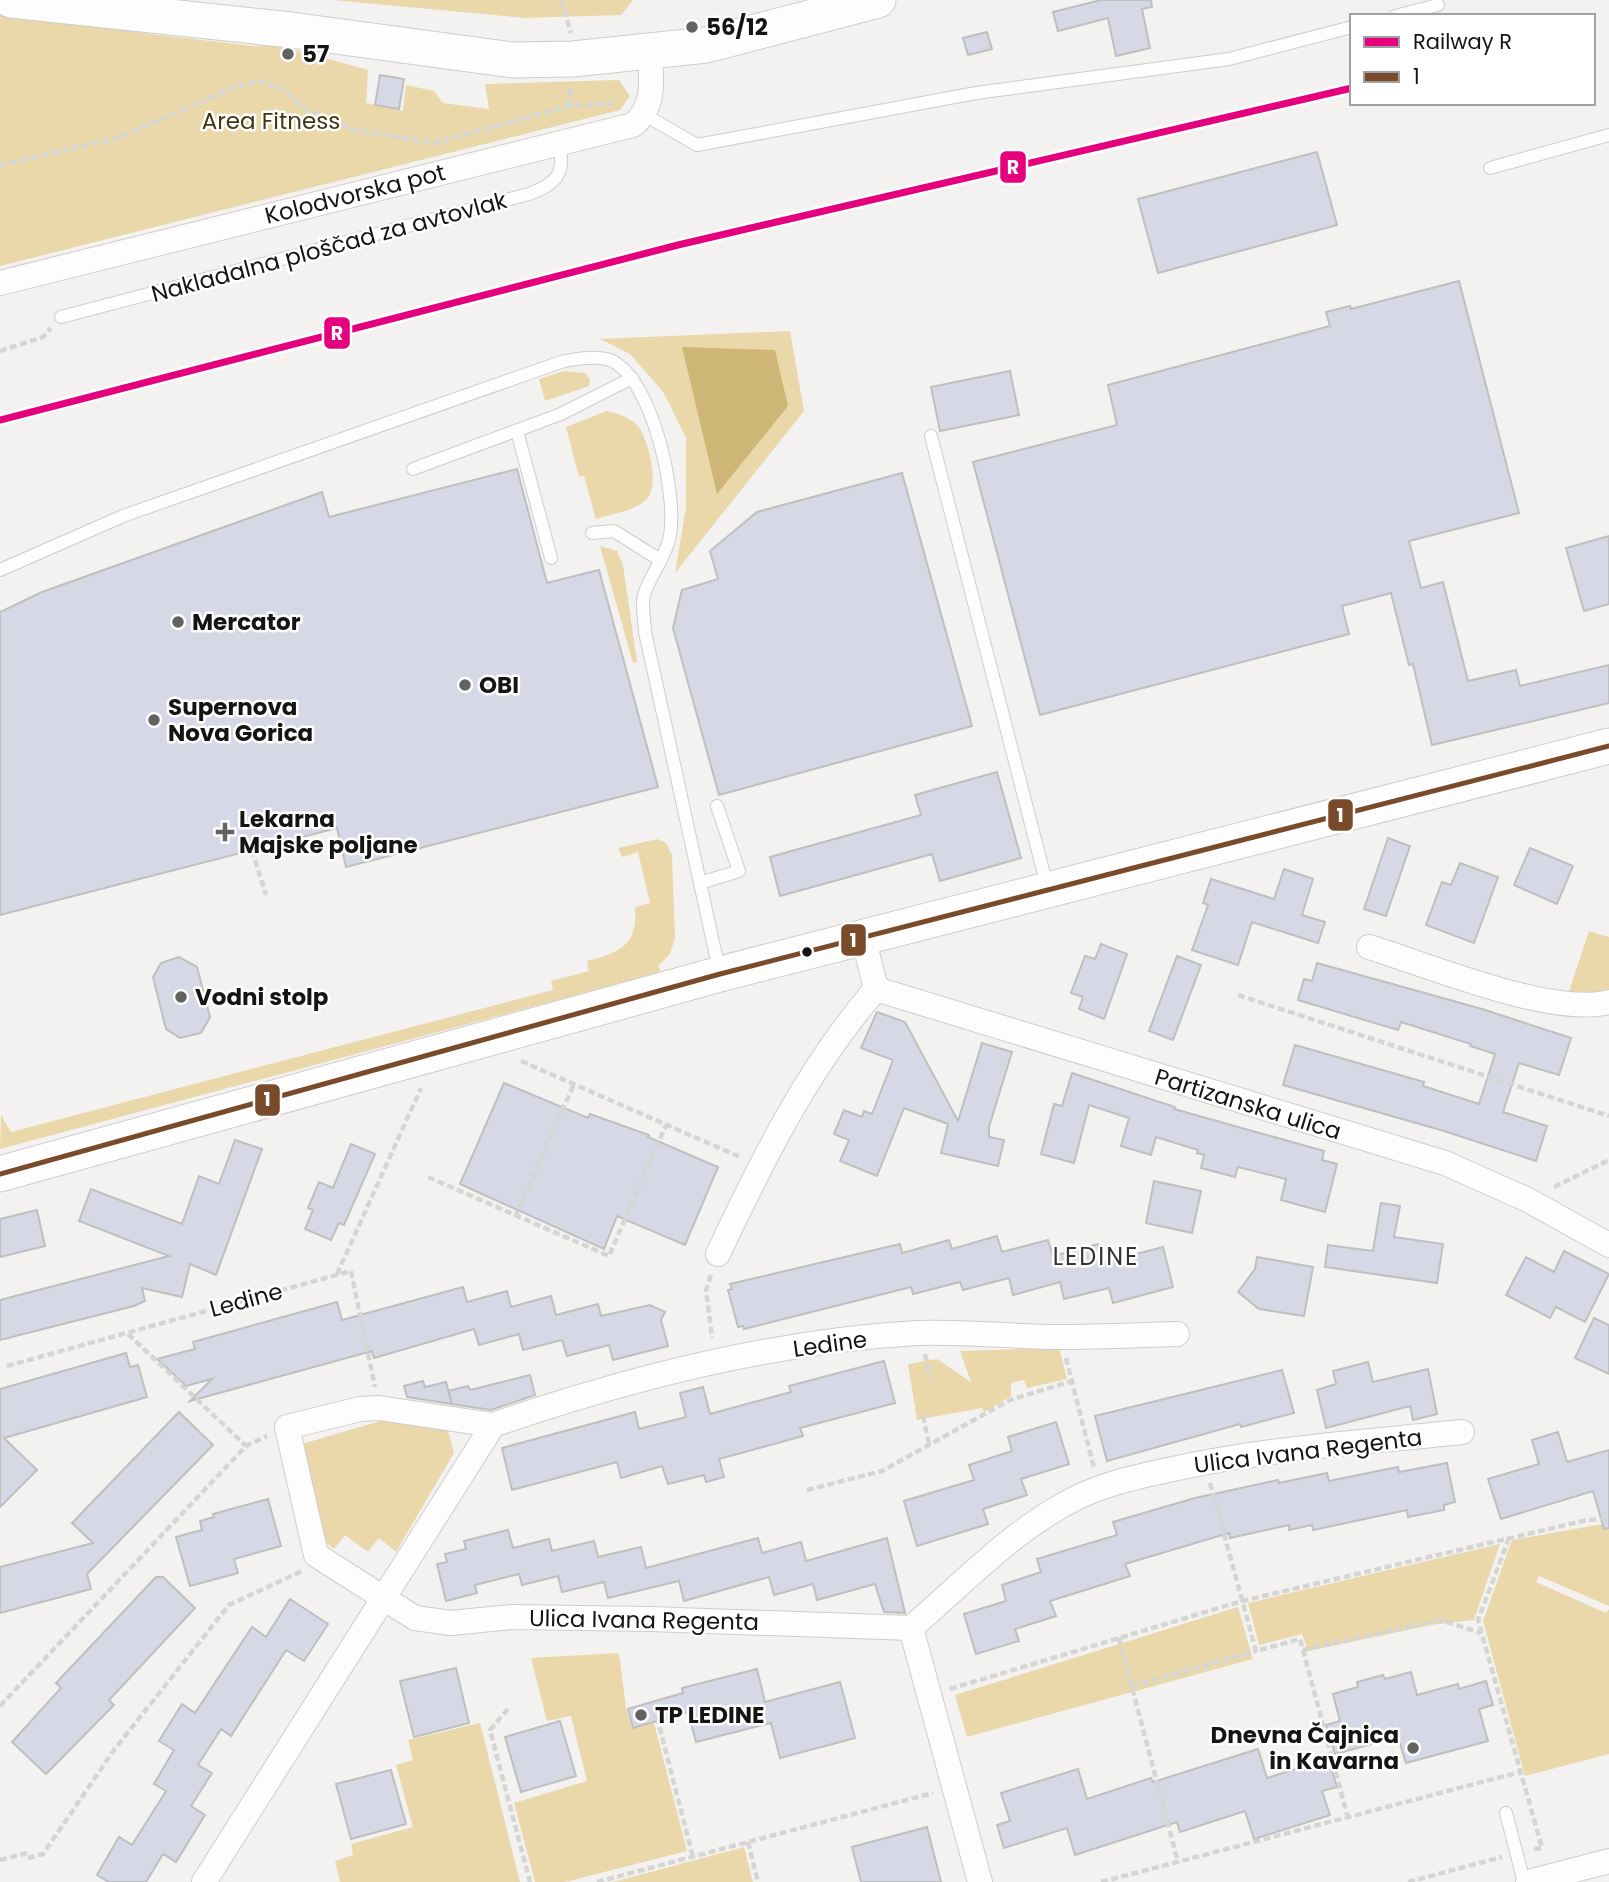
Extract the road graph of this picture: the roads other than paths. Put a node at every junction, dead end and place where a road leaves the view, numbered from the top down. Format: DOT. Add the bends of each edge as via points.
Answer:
graph roads {
  1 [pos="11,0"];
  2 [pos="878,0"];
  3 [pos="1438,5"];
  4 [pos="1403,14"];
  5 [pos="1350,28"];
  6 [pos="650,53"];
  7 [pos="648,107"];
  8 [pos="1609,135"];
  9 [pos="559,144"];
  10 [pos="1490,168"];
  11 [pos="0,283"];
  12 [pos="61,317"];
  13 [pos="632,378"];
  14 [pos="517,430"];
  15 [pos="931,436"];
  16 [pos="413,469"];
  17 [pos="592,533"];
  18 [pos="551,558"];
  19 [pos="660,560"];
  20 [pos="0,569"];
  21 [pos="1609,746"];
  22 [pos="717,806"];
  23 [pos="699,883"];
  24 [pos="1048,888"];
  25 [pos="863,937"];
  26 [pos="1369,947"];
  27 [pos="720,974"];
  28 [pos="876,989"];
  29 [pos="1609,1002"];
  30 [pos="0,1174"];
  31 [pos="1609,1245"];
  32 [pos="718,1254"];
  33 [pos="1177,1334"];
  34 [pos="493,1425"];
  35 [pos="1462,1432"];
  36 [pos="384,1599"];
  37 [pos="911,1628"];
  38 [pos="1506,1813"];
  39 [pos="1609,1861"];
  40 [pos="204,1882"];
  41 [pos="980,1882"];
  42 [pos="1526,1882"];
  1 -- 6 [label="street" via="513,60"];
  2 -- 6 [label="street" via="706,45"];
  3 -- 4 [label="lane"];
  5 -- 7 [label="lane" via="1229,59 976,93 696,145"];
  6 -- 7 [label="street"];
  7 -- 9 [label="street, Kolodvorska pot" via="633,125"];
  8 -- 10 [label="lane"];
  9 -- 11 [label="street, Kolodvorska pot"];
  9 -- 12 [label="lane, Nakladalna ploščad za avtovlak" via="561,175 548,187 529,194"];
  13 -- 14 [label="lane" via="561,414"];
  13 -- 19 [label="lane" via="647,405 665,468 670,537"];
  13 -- 20 [label="lane" via="614,362 564,361 123,516"];
  14 -- 16 [label="lane"];
  14 -- 18 [label="lane"];
  15 -- 24 [label="lane"];
  17 -- 19 [label="lane" via="614,531"];
  19 -- 23 [label="lane" via="643,596 645,632"];
  21 -- 24 [label="street"];
  22 -- 23 [label="lane" via="740,871"];
  23 -- 27 [label="lane"];
  24 -- 25 [label="street"];
  25 -- 27 [label="street"];
  25 -- 28 [label="street"];
  26 -- 29 [label="street" via="1505,990 1573,1006"];
  27 -- 30 [label="street"];
  28 -- 31 [label="street, Partizanska ulica" via="1445,1163 1528,1200"];
  28 -- 32 [label="street" via="843,1027 760,1166"];
  33 -- 34 [label="street, Ledine" via="919,1333 855,1339 715,1362"];
  34 -- 36 [label="street"];
  34 -- 36 [label="street, Ledine" via="379,1408 287,1427 316,1555"];
  35 -- 37 [label="street, Ulica Ivana Regenta" via="1243,1455 1099,1489 1033,1524"];
  36 -- 37 [label="street, Ulica Ivana Regenta" via="415,1618 451,1623 622,1618"];
  36 -- 40 [label="street"];
  37 -- 41 [label="street"];
  38 -- 42 [label="lane"];
  39 -- 42 [label="street"];
}
